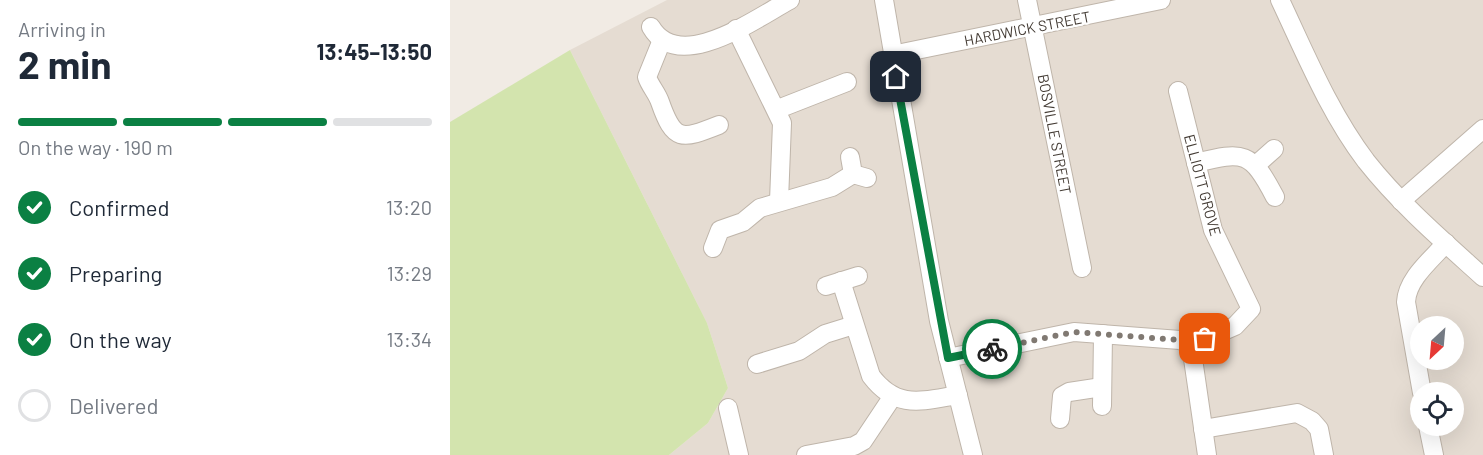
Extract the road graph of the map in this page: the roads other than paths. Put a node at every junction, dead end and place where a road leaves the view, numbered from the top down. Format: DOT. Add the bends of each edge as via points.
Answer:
graph roads {
  1 [pos="790,0"];
  2 [pos="884,0"];
  3 [pos="1026,0"];
  4 [pos="1161,0"];
  5 [pos="1280,0"];
  6 [pos="1130,4"];
  7 [pos="1034,26"];
  8 [pos="736,28"];
  9 [pos="892,55"];
  10 [pos="847,82"];
  11 [pos="1178,91"];
  12 [pos="778,109"];
  13 [pos="719,125"];
  14 [pos="1483,129"];
  15 [pos="1274,149"];
  16 [pos="1196,163"];
  17 [pos="1256,165"];
  18 [pos="857,170"];
  19 [pos="1275,196"];
  20 [pos="780,201"];
  21 [pos="1401,201"];
  22 [pos="1446,243"];
  23 [pos="713,248"];
  24 [pos="1082,268"];
  25 [pos="1483,277"];
  26 [pos="842,281"];
  27 [pos="854,325"];
  28 [pos="1103,334"];
  29 [pos="1191,345"];
  30 [pos="948,358"];
  31 [pos="757,364"];
  32 [pos="1420,382"];
  33 [pos="1102,387"];
  34 [pos="958,395"];
  35 [pos="893,396"];
  36 [pos="1102,406"];
  37 [pos="728,408"];
  38 [pos="1060,419"];
  39 [pos="1203,429"];
  40 [pos="1430,436"];
  41 [pos="739,455"];
  42 [pos="807,455"];
  43 [pos="974,455"];
  44 [pos="1207,455"];
  45 [pos="1324,455"];
  46 [pos="1434,455"];
  1 -- 8 [label="street"];
  2 -- 9 [label="street"];
  3 -- 7 [label="street, BOSVILLE STREET"];
  4 -- 6 [label="street, HARDWICK STREET"];
  5 -- 21 [label="street" via="1341,124"];
  6 -- 7 [label="street, HARDWICK STREET"];
  7 -- 9 [label="street, HARDWICK STREET"];
  7 -- 24 [label="street, BOSVILLE STREET"];
  8 -- 12 [label="street"];
  8 -- 13 [label="street" via="688,47 657,33 648,73 640,81 659,99 667,124 680,143"];
  9 -- 30 [label="street"];
  10 -- 12 [label="street"];
  11 -- 16 [label="street, ELLIOTT GROVE"];
  12 -- 20 [label="street" via="782,123"];
  14 -- 21 [label="street"];
  15 -- 17 [label="street"];
  16 -- 17 [label="street" via="1236,156"];
  16 -- 29 [label="street, ELLIOTT GROVE" via="1213,230 1251,309 1235,326"];
  17 -- 19 [label="street"];
  18 -- 20 [label="street" via="832,187"];
  20 -- 23 [label="street" via="720,230"];
  21 -- 22 [label="street"];
  22 -- 25 [label="street"];
  22 -- 32 [label="street" via="1406,293"];
  26 -- 27 [label="street"];
  27 -- 31 [label="street" via="825,334 799,351"];
  27 -- 35 [label="street" via="871,376"];
  28 -- 29 [label="street" via="1180,340"];
  28 -- 30 [label="street" via="1074,332"];
  28 -- 33 [label="street"];
  29 -- 39 [label="street"];
  30 -- 34 [label="street"];
  33 -- 36 [label="street"];
  33 -- 38 [label="street" via="1062,396"];
  34 -- 35 [label="street" via="916,402"];
  34 -- 43 [label="street"];
  35 -- 42 [label="street" via="863,441"];
  37 -- 41 [label="street"];
  39 -- 44 [label="street"];
  39 -- 45 [label="street" via="1297,413 1319,429"];
  40 -- 46 [label="street"];
}
